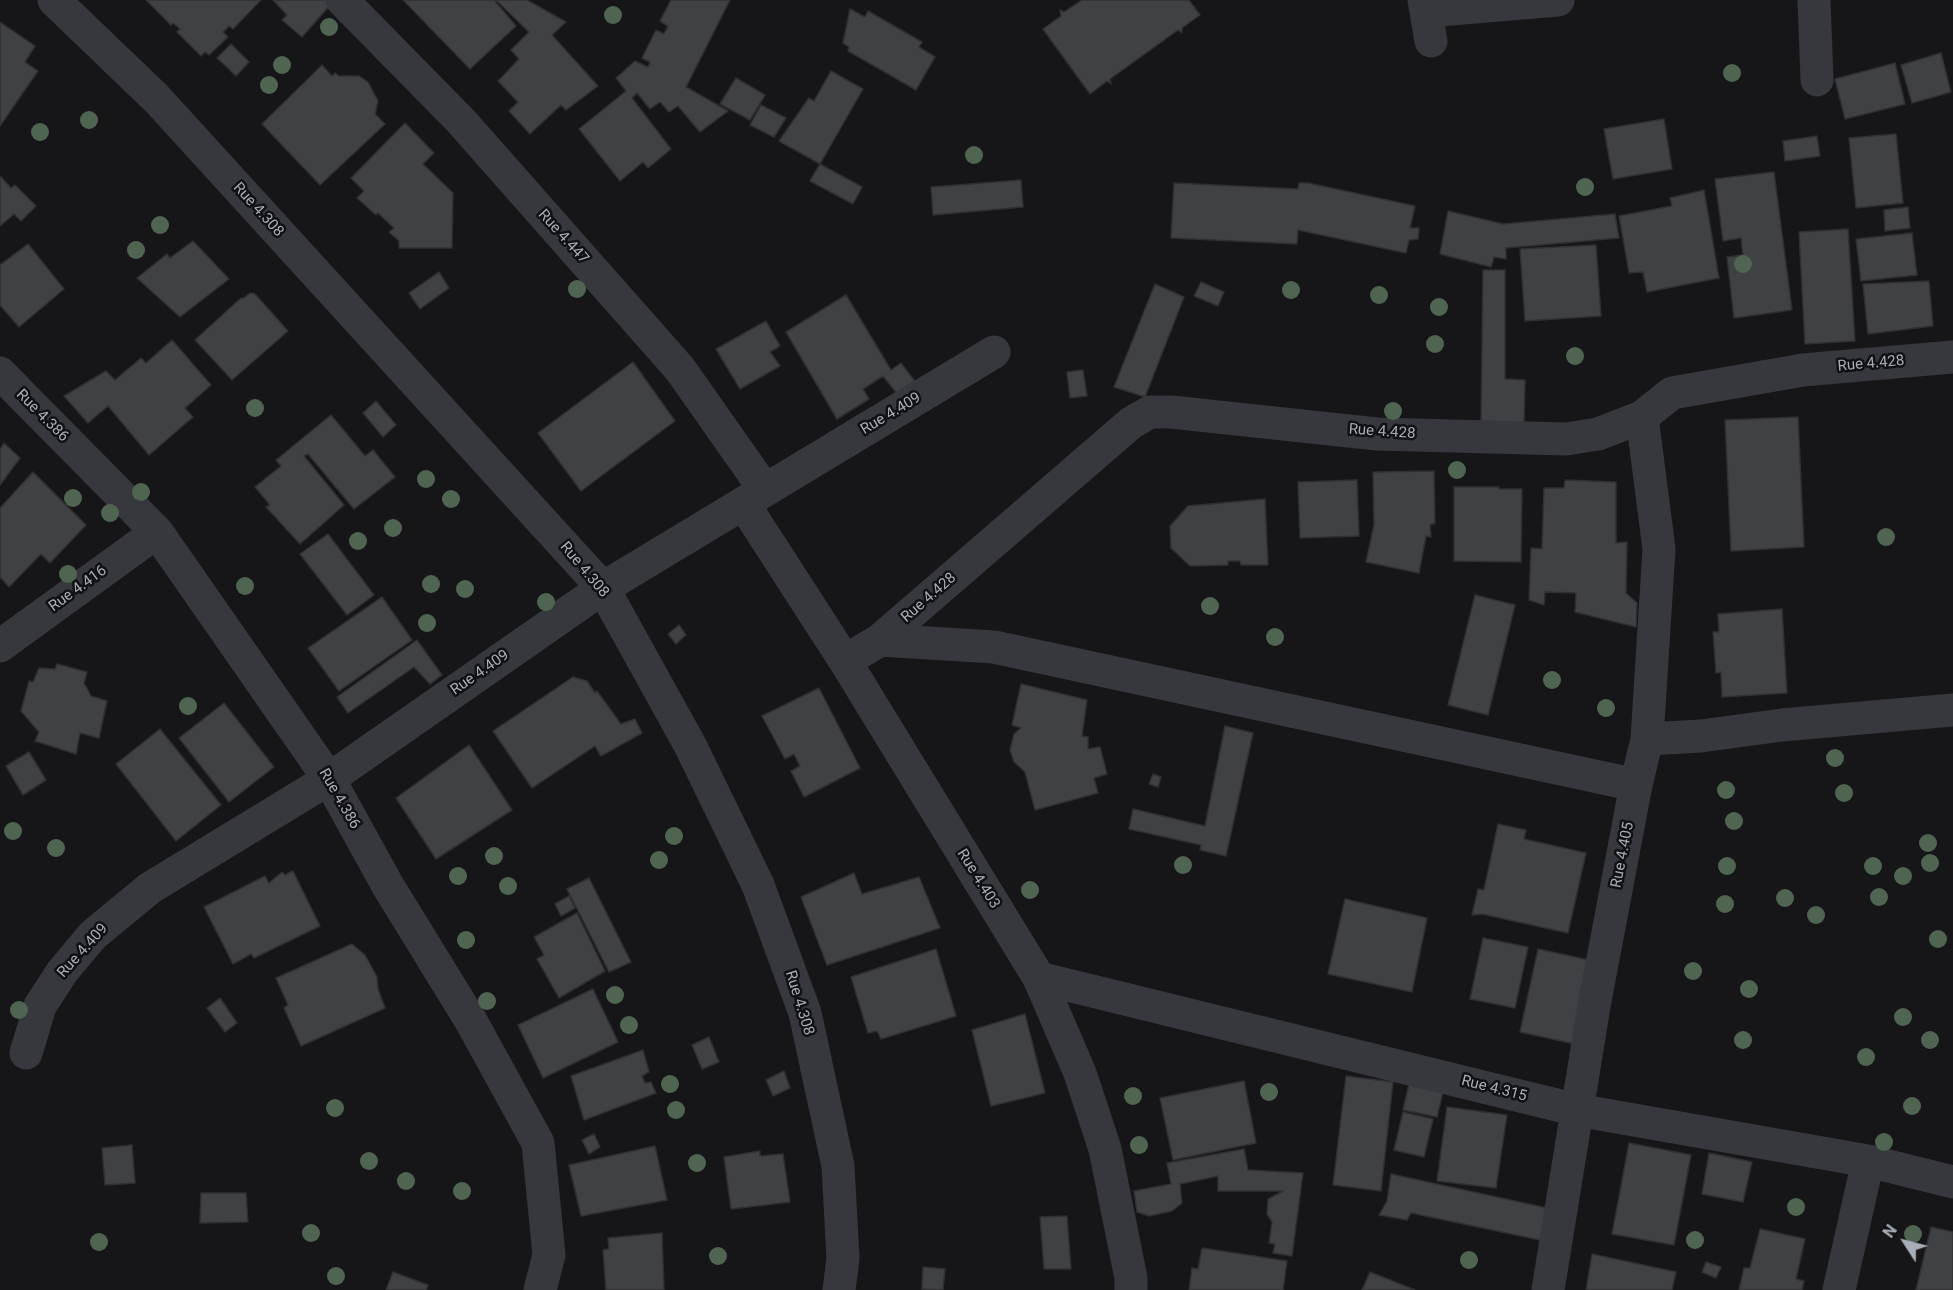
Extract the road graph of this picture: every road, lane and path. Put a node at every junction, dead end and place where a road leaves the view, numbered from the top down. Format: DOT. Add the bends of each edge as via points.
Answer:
graph roads {
  1 [pos="342,0"];
  2 [pos="1558,0"];
  3 [pos="1814,0"];
  4 [pos="60,2"];
  5 [pos="1428,17"];
  6 [pos="1816,80"];
  7 [pos="994,352"];
  8 [pos="1953,357"];
  9 [pos="0,373"];
  10 [pos="1642,417"];
  11 [pos="754,497"];
  12 [pos="157,532"];
  13 [pos="603,588"];
  14 [pos="880,640"];
  15 [pos="0,646"];
  16 [pos="845,661"];
  17 [pos="1953,710"];
  18 [pos="1647,739"];
  19 [pos="329,779"];
  20 [pos="1636,785"];
  21 [pos="1039,978"];
  22 [pos="26,1053"];
  23 [pos="1577,1110"];
  24 [pos="1868,1161"];
  25 [pos="1953,1182"];
  26 [pos="540,1290"];
  27 [pos="839,1290"];
  28 [pos="1131,1290"];
  29 [pos="1548,1290"];
  30 [pos="1839,1290"];
  1 -- 11 [label="street, Rue 4.447" via="461,121 680,369"];
  2 -- 5 [label="street"];
  3 -- 6 [label="street"];
  4 -- 13 [label="street, Rue 4.308" via="157,99"];
  7 -- 11 [label="street, Rue 4.409"];
  8 -- 10 [label="street, Rue 4.428" via="1803,370 1672,393"];
  9 -- 12 [label="street, Rue 4.386"];
  10 -- 14 [label="street, Rue 4.428" via="1598,434 1566,439 1377,434 1150,412 1131,423"];
  10 -- 18 [label="street, Rue 4.405" via="1659,549"];
  11 -- 13 [label="street, Rue 4.409"];
  11 -- 16 [label="street, Rue 4.403"];
  12 -- 15 [label="street, Rue 4.416"];
  12 -- 19 [label="street, Rue 4.386"];
  13 -- 19 [label="street, Rue 4.409"];
  13 -- 27 [label="street, Rue 4.308" via="690,745 758,885 805,1013 838,1166 843,1258"];
  14 -- 16 [label="street, Rue 4.428"];
  14 -- 20 [label="street" via="994,647"];
  16 -- 21 [label="street, Rue 4.403"];
  17 -- 18 [label="street"];
  18 -- 20 [label="street, Rue 4.405"];
  19 -- 22 [label="street, Rue 4.409" via="150,888 93,935 40,1006"];
  19 -- 26 [label="street, Rue 4.386" via="538,1143 549,1255"];
  20 -- 23 [label="street, Rue 4.405"];
  21 -- 23 [label="street, Rue 4.315"];
  21 -- 28 [label="street, Rue 4.403" via="1080,1073 1105,1149"];
  23 -- 24 [label="street, Rue 4.315"];
  23 -- 29 [label="street, Rue 4.405"];
  24 -- 25 [label="street, Rue 4.315"];
  24 -- 30 [label="street"];
}
